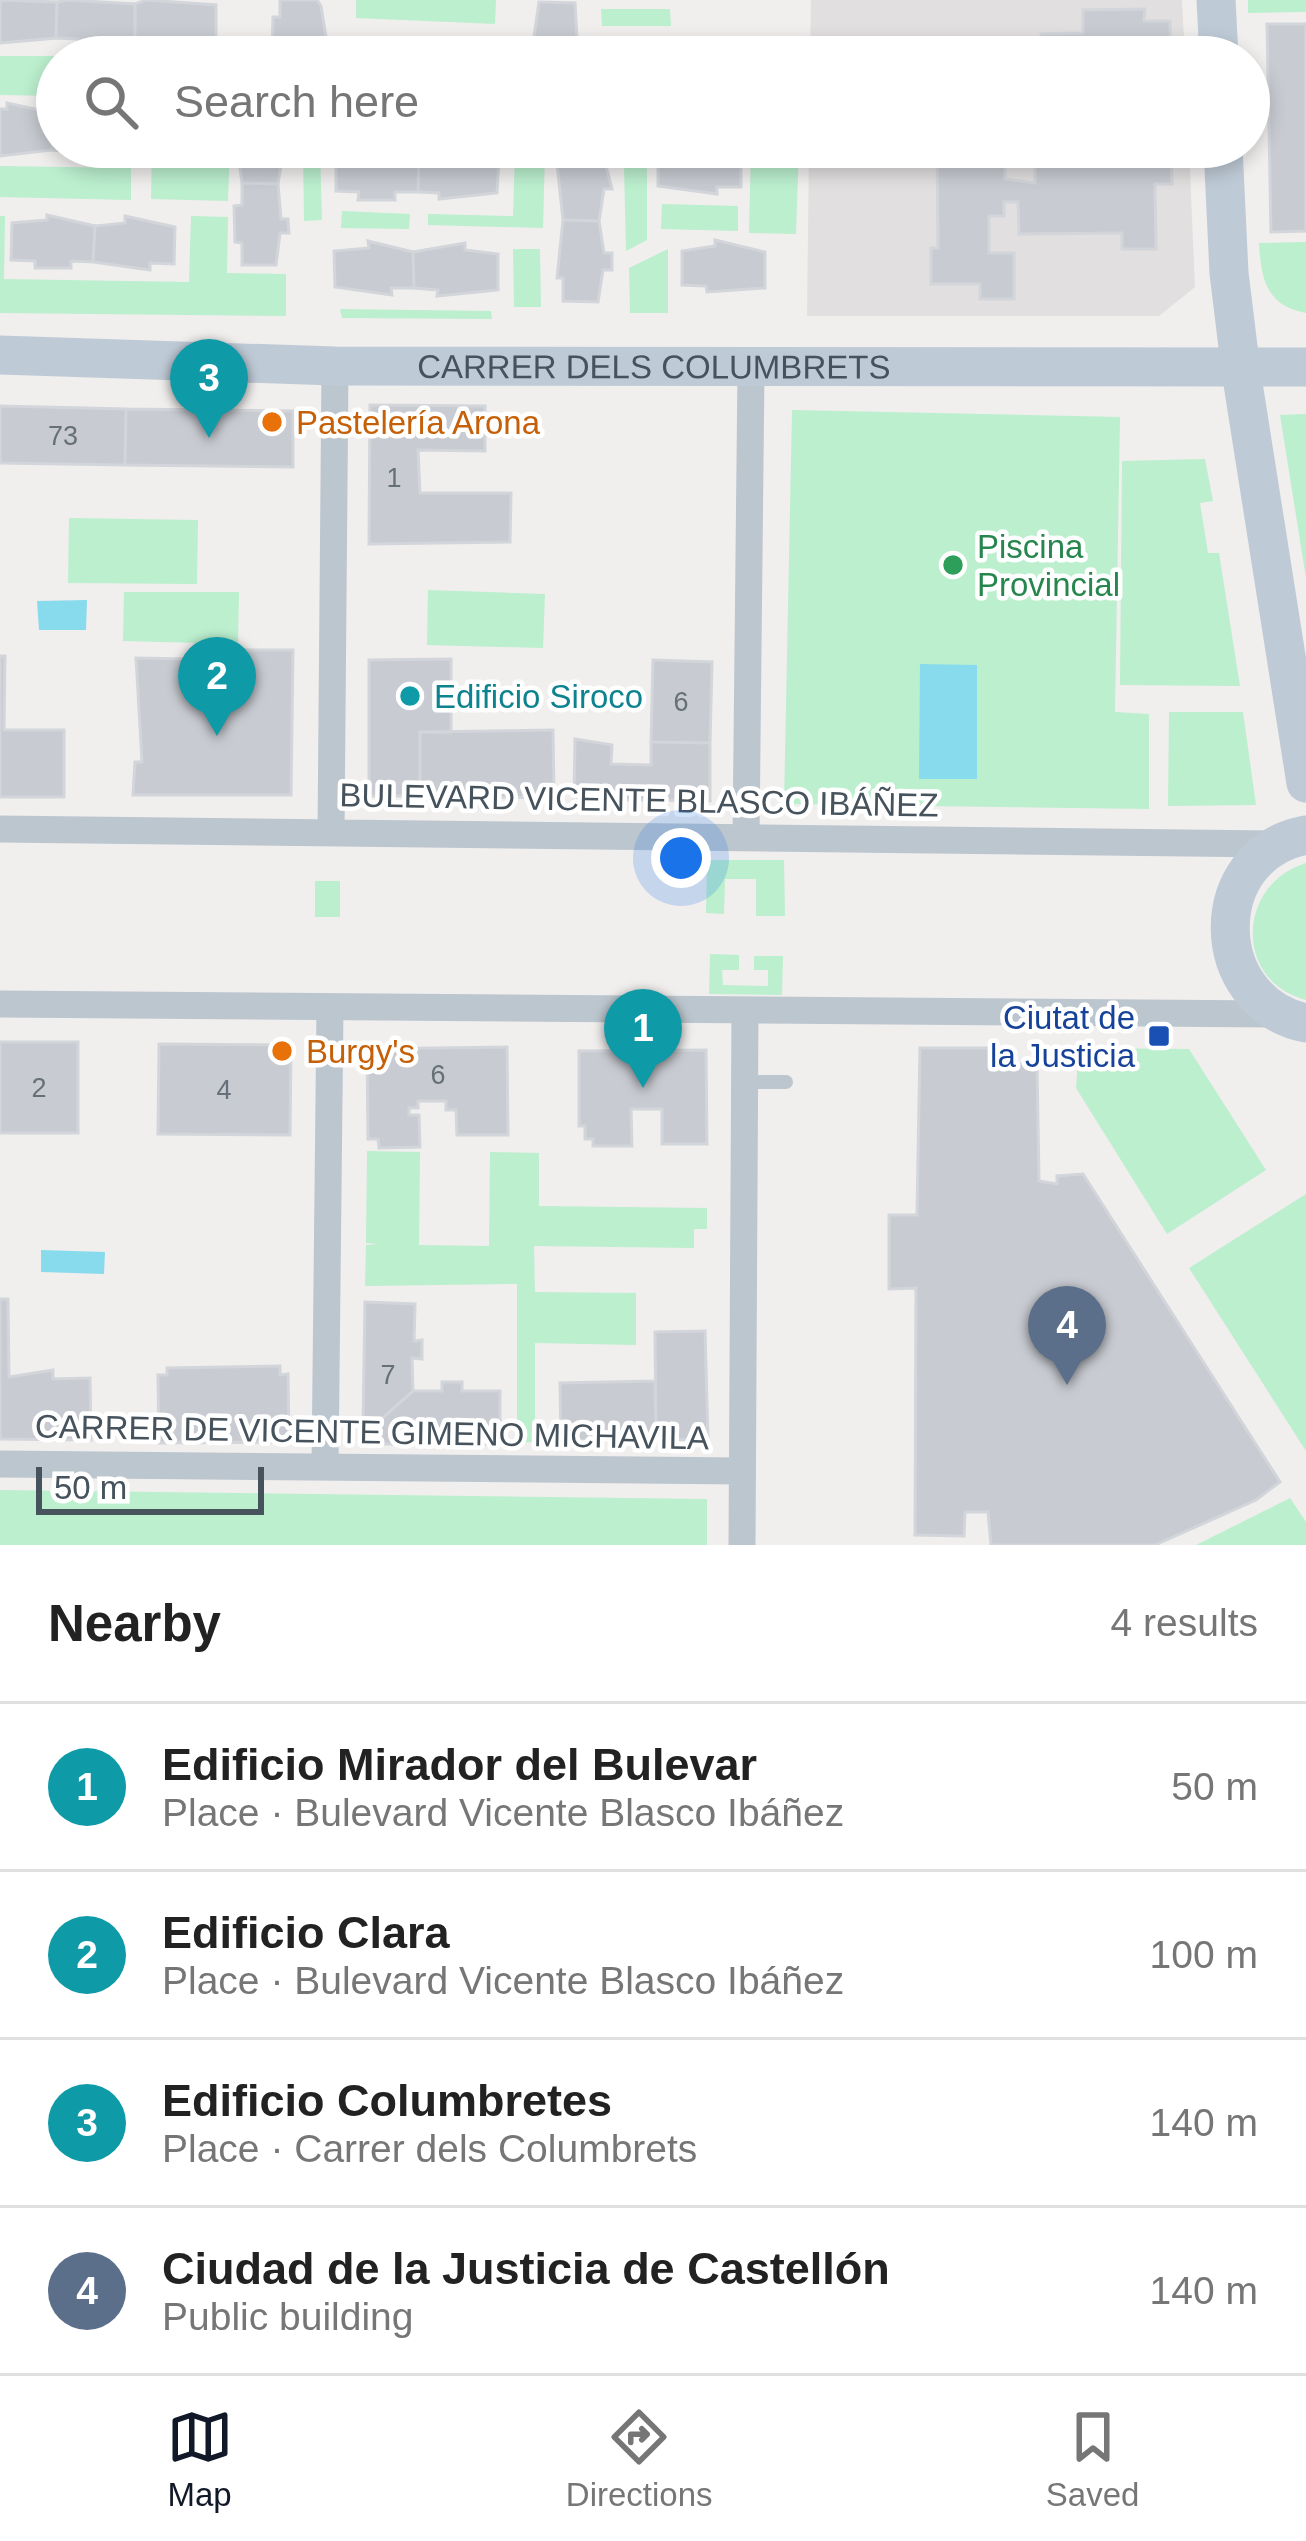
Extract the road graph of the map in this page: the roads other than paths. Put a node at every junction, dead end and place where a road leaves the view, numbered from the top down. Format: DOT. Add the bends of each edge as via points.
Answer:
graph roads {
  1 [pos="1216,0"];
  2 [pos="1218,36"];
  3 [pos="1224,168"];
  4 [pos="0,355"];
  5 [pos="335,365"];
  6 [pos="1306,367"];
  7 [pos="751,369"];
  8 [pos="1241,371"];
  9 [pos="1305,780"];
  10 [pos="0,830"];
  11 [pos="331,833"];
  12 [pos="746,836"];
  13 [pos="1294,838"];
  14 [pos="0,1004"];
  15 [pos="330,1006"];
  16 [pos="745,1010"];
  17 [pos="1293,1018"];
  18 [pos="745,1082"];
  19 [pos="786,1082"];
  20 [pos="0,1464"];
  21 [pos="326,1467"];
  22 [pos="742,1471"];
  23 [pos="742,1545"];
  1 -- 2 [label="street"];
  3 -- 8 [label="street"];
  4 -- 5 [label="street, CARRER DELS COLUMBRETS"];
  5 -- 7 [label="street, CARRER DELS COLUMBRETS"];
  5 -- 11 [label="street"];
  6 -- 8 [label="street, CARRER DELS COLUMBRETS"];
  7 -- 8 [label="street, CARRER DELS COLUMBRETS"];
  7 -- 12 [label="street"];
  8 -- 9 [label="street"];
  9 -- 13 [label="street"];
  10 -- 11 [label="street, BULEVARD VICENTE BLASCO IBÁÑEZ"];
  11 -- 12 [label="street, BULEVARD VICENTE BLASCO IBÁÑEZ"];
  12 -- 13 [label="street, BULEVARD VICENTE BLASCO IBÁÑEZ"];
  13 -- 17 [label="street" via="1244,875 1228,931 1242,980"];
  14 -- 15 [label="street"];
  15 -- 16 [label="street"];
  15 -- 21 [label="street"];
  16 -- 17 [label="street"];
  16 -- 18 [label="street"];
  18 -- 19 [label="lane"];
  18 -- 22 [label="street"];
  20 -- 21 [label="street, CARRER DE VICENTE GIMENO MICHAVILA"];
  21 -- 22 [label="street, CARRER DE VICENTE GIMENO MICHAVILA"];
  22 -- 23 [label="street"];
}
